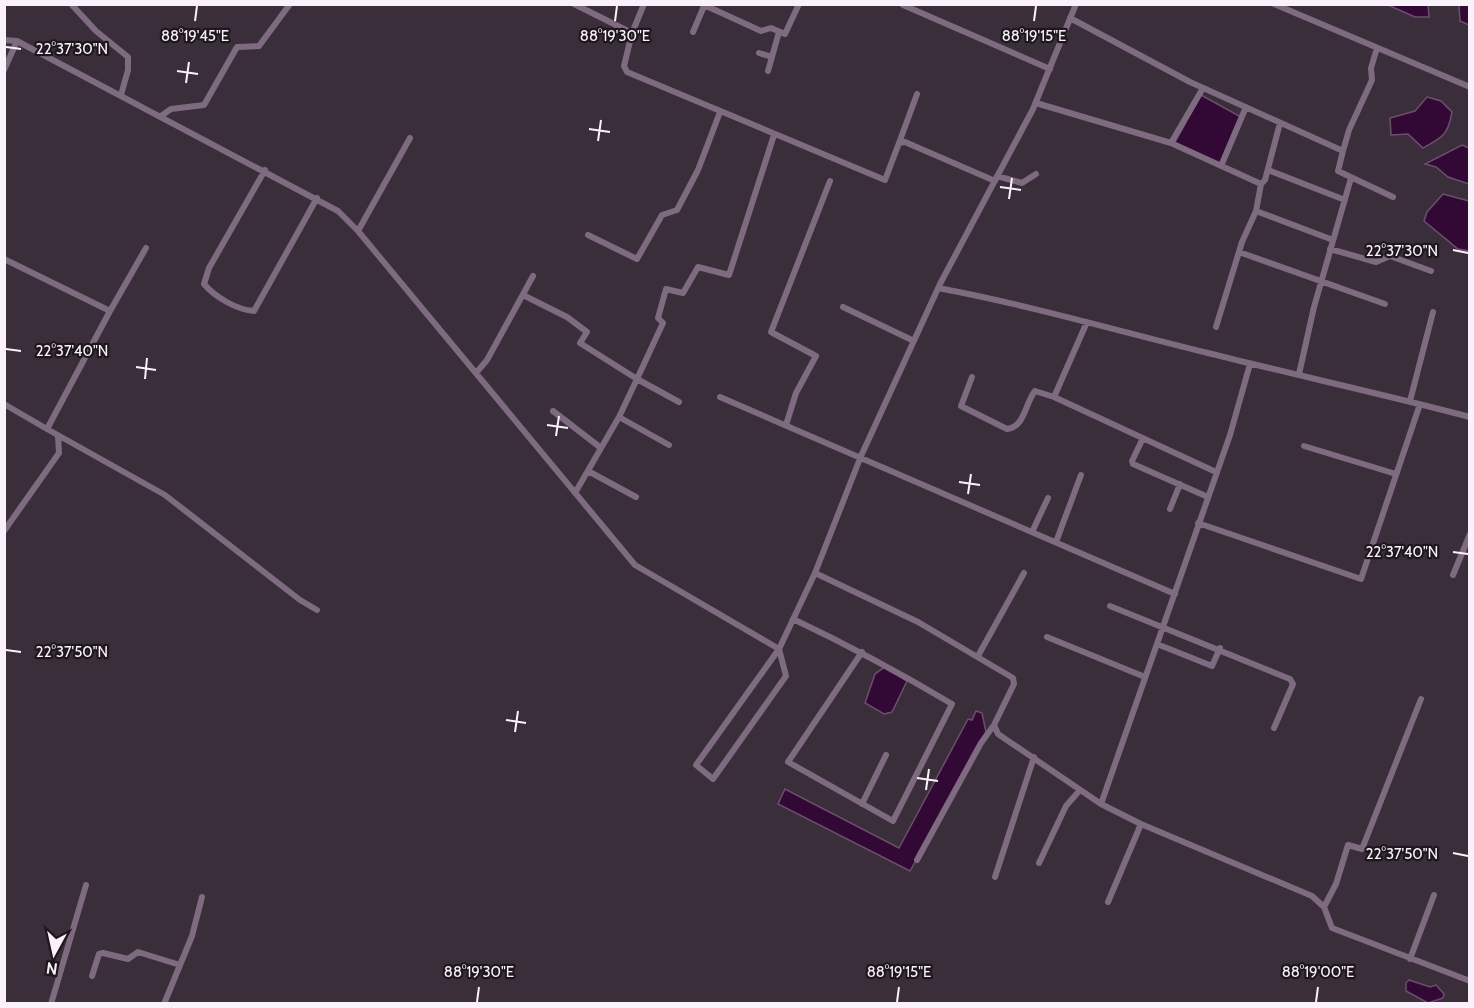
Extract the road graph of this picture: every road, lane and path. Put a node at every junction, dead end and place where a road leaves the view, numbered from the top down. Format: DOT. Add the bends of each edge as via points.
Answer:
graph roads {
  1 [pos="71,4"];
  2 [pos="290,4"];
  3 [pos="574,4"];
  4 [pos="644,4"];
  5 [pos="799,4"];
  6 [pos="1076,4"];
  7 [pos="1274,4"];
  8 [pos="703,5"];
  9 [pos="903,5"];
  10 [pos="1070,18"];
  11 [pos="693,32"];
  12 [pos="779,32"];
  13 [pos="632,33"];
  14 [pos="4,40"];
  15 [pos="17,41"];
  16 [pos="1377,48"];
  17 [pos="759,53"];
  18 [pos="772,57"];
  19 [pos="1050,69"];
  20 [pos="4,70"];
  21 [pos="768,71"];
  22 [pos="1470,87"];
  23 [pos="1203,88"];
  24 [pos="917,94"];
  25 [pos="121,95"];
  26 [pos="1036,103"];
  27 [pos="1246,107"];
  28 [pos="720,112"];
  29 [pos="161,116"];
  30 [pos="1280,123"];
  31 [pos="774,135"];
  32 [pos="410,138"];
  33 [pos="899,143"];
  34 [pos="1171,143"];
  35 [pos="1343,151"];
  36 [pos="1221,165"];
  37 [pos="265,170"];
  38 [pos="1268,170"];
  39 [pos="1036,174"];
  40 [pos="996,178"];
  41 [pos="1351,178"];
  42 [pos="830,181"];
  43 [pos="1262,184"];
  44 [pos="1393,197"];
  45 [pos="317,198"];
  46 [pos="1345,200"];
  47 [pos="1256,211"];
  48 [pos="358,231"];
  49 [pos="588,235"];
  50 [pos="1333,240"];
  51 [pos="146,248"];
  52 [pos="1330,249"];
  53 [pos="1239,252"];
  54 [pos="4,259"];
  55 [pos="1431,271"];
  56 [pos="533,276"];
  57 [pos="1321,283"];
  58 [pos="938,288"];
  59 [pos="523,296"];
  60 [pos="1385,304"];
  61 [pos="843,308"];
  62 [pos="110,311"];
  63 [pos="1433,312"];
  64 [pos="1087,322"];
  65 [pos="1216,327"];
  66 [pos="914,341"];
  67 [pos="1250,364"];
  68 [pos="476,373"];
  69 [pos="1299,374"];
  70 [pos="972,377"];
  71 [pos="637,379"];
  72 [pos="720,397"];
  73 [pos="1054,397"];
  74 [pos="1410,401"];
  75 [pos="679,402"];
  76 [pos="4,404"];
  77 [pos="1420,404"];
  78 [pos="554,411"];
  79 [pos="619,417"];
  80 [pos="1470,417"];
  81 [pos="786,425"];
  82 [pos="47,429"];
  83 [pos="58,436"];
  84 [pos="1143,438"];
  85 [pos="669,445"];
  86 [pos="1304,446"];
  87 [pos="601,448"];
  88 [pos="861,456"];
  89 [pos="588,471"];
  90 [pos="1216,472"];
  91 [pos="1396,474"];
  92 [pos="1081,475"];
  93 [pos="1180,484"];
  94 [pos="575,493"];
  95 [pos="1208,496"];
  96 [pos="636,497"];
  97 [pos="1048,498"];
  98 [pos="1170,510"];
  99 [pos="1198,523"];
  100 [pos="4,531"];
  101 [pos="1032,532"];
  102 [pos="1470,534"];
  103 [pos="1056,542"];
  104 [pos="815,573"];
  105 [pos="1024,573"];
  106 [pos="1453,575"];
  107 [pos="1175,594"];
  108 [pos="1110,606"];
  109 [pos="317,610"];
  110 [pos="793,619"];
  111 [pos="1162,627"];
  112 [pos="1047,637"];
  113 [pos="1157,644"];
  114 [pos="1220,648"];
  115 [pos="779,649"];
  116 [pos="862,652"];
  117 [pos="978,656"];
  118 [pos="1145,677"];
  119 [pos="1421,699"];
  120 [pos="994,725"];
  121 [pos="1274,728"];
  122 [pos="885,755"];
  123 [pos="1034,757"];
  124 [pos="1080,790"];
  125 [pos="862,804"];
  126 [pos="1101,804"];
  127 [pos="1141,824"];
  128 [pos="916,860"];
  129 [pos="1040,863"];
  130 [pos="995,877"];
  131 [pos="86,885"];
  132 [pos="1434,895"];
  133 [pos="202,897"];
  134 [pos="1108,902"];
  135 [pos="1324,907"];
  136 [pos="1410,959"];
  137 [pos="180,964"];
  138 [pos="92,976"];
  139 [pos="1470,981"];
  140 [pos="51,1004"];
  141 [pos="165,1004"];
  1 -- 25 [label="street" via="128,57"];
  2 -- 29 [label="street" via="259,46 237,47 204,105 171,109"];
  3 -- 13 [label="street"];
  4 -- 13 [label="street"];
  5 -- 12 [label="street" via="785,34"];
  6 -- 10 [label="street"];
  7 -- 16 [label="street"];
  8 -- 11 [label="street"];
  8 -- 12 [label="street" via="761,31 768,28"];
  9 -- 19 [label="street"];
  10 -- 19 [label="street"];
  10 -- 23 [label="street"];
  12 -- 18 [label="street"];
  13 -- 28 [label="street" via="624,66 627,72"];
  14 -- 15 [label="street"];
  15 -- 20 [label="street"];
  15 -- 25 [label="street"];
  16 -- 22 [label="street"];
  16 -- 35 [label="street" via="1372,80"];
  17 -- 18 [label="street"];
  18 -- 21 [label="street"];
  19 -- 26 [label="street"];
  23 -- 27 [label="street"];
  23 -- 34 [label="street"];
  24 -- 33 [label="street"];
  25 -- 29 [label="street"];
  26 -- 34 [label="street"];
  26 -- 40 [label="street"];
  27 -- 30 [label="street"];
  27 -- 36 [label="street"];
  28 -- 31 [label="street"];
  28 -- 49 [label="street" via="698,170 677,210 664,212 637,259"];
  29 -- 37 [label="street"];
  30 -- 35 [label="street"];
  30 -- 38 [label="street"];
  31 -- 33 [label="street" via="885,180"];
  31 -- 71 [label="street" via="729,275 698,267 682,293 666,289 657,313 663,323"];
  32 -- 48 [label="street"];
  33 -- 40 [label="street" via="916,145"];
  34 -- 36 [label="street"];
  35 -- 41 [label="street" via="1338,171"];
  36 -- 43 [label="street"];
  37 -- 45 [label="street"];
  37 -- 45 [label="street" via="209,268 204,284 242,310 254,311"];
  38 -- 43 [label="street"];
  38 -- 46 [label="street"];
  39 -- 40 [label="street" via="1022,183"];
  40 -- 58 [label="street"];
  41 -- 44 [label="street"];
  41 -- 46 [label="street"];
  42 -- 81 [label="street" via="771,332 816,356 796,393"];
  43 -- 47 [label="street"];
  45 -- 48 [label="street" via="338,211"];
  46 -- 50 [label="street"];
  47 -- 50 [label="street"];
  47 -- 53 [label="street"];
  48 -- 68 [label="street"];
  50 -- 52 [label="street"];
  51 -- 62 [label="street"];
  52 -- 55 [label="street" via="1376,262 1390,256"];
  52 -- 57 [label="street"];
  53 -- 57 [label="street"];
  53 -- 65 [label="street"];
  54 -- 62 [label="street"];
  56 -- 59 [label="street"];
  57 -- 60 [label="street"];
  57 -- 69 [label="street"];
  58 -- 64 [label="street" via="1015,302"];
  58 -- 66 [label="street"];
  59 -- 68 [label="street"];
  59 -- 71 [label="street" via="567,316 587,332 580,343"];
  61 -- 66 [label="street"];
  62 -- 82 [label="street"];
  63 -- 74 [label="street"];
  64 -- 67 [label="street"];
  64 -- 73 [label="street"];
  66 -- 88 [label="street"];
  67 -- 69 [label="street"];
  67 -- 90 [label="street"];
  68 -- 94 [label="street"];
  69 -- 74 [label="street"];
  70 -- 73 [label="street" via="961,406 1007,429 1023,418 1035,391"];
  71 -- 75 [label="street"];
  71 -- 79 [label="street"];
  72 -- 81 [label="street"];
  73 -- 84 [label="street"];
  74 -- 77 [label="street"];
  76 -- 82 [label="street"];
  77 -- 80 [label="street"];
  77 -- 91 [label="street"];
  78 -- 87 [label="street"];
  79 -- 85 [label="street"];
  79 -- 87 [label="street"];
  81 -- 88 [label="street"];
  82 -- 83 [label="street"];
  83 -- 100 [label="street" via="59,453"];
  83 -- 109 [label="street" via="165,495"];
  84 -- 90 [label="street"];
  84 -- 93 [label="street" via="1133,464"];
  86 -- 91 [label="street"];
  87 -- 89 [label="street"];
  88 -- 101 [label="street"];
  88 -- 104 [label="street"];
  89 -- 94 [label="street"];
  89 -- 96 [label="street"];
  90 -- 95 [label="street"];
  91 -- 99 [label="street" via="1361,579"];
  92 -- 103 [label="street"];
  93 -- 95 [label="street"];
  93 -- 98 [label="street"];
  94 -- 115 [label="street" via="635,565"];
  95 -- 99 [label="street"];
  97 -- 101 [label="street"];
  99 -- 107 [label="street"];
  101 -- 103 [label="street"];
  102 -- 106 [label="street"];
  103 -- 107 [label="street"];
  104 -- 110 [label="street"];
  104 -- 117 [label="street"];
  105 -- 117 [label="street"];
  107 -- 111 [label="street"];
  108 -- 111 [label="street"];
  110 -- 115 [label="street"];
  110 -- 116 [label="street"];
  111 -- 113 [label="street"];
  111 -- 114 [label="street"];
  112 -- 118 [label="street"];
  113 -- 114 [label="street" via="1212,666"];
  113 -- 118 [label="street"];
  114 -- 121 [label="street" via="1293,681"];
  115 -- 115 [label="street" via="786,676 713,779 696,765"];
  116 -- 125 [label="street" via="788,762"];
  116 -- 125 [label="street" via="952,704 892,821"];
  117 -- 120 [label="street" via="1013,678 1014,684"];
  118 -- 126 [label="street"];
  119 -- 135 [label="street" via="1362,849 1348,845"];
  120 -- 123 [label="street" via="998,734"];
  120 -- 128 [label="street"];
  122 -- 125 [label="street"];
  123 -- 124 [label="street"];
  123 -- 130 [label="street"];
  124 -- 126 [label="street"];
  124 -- 129 [label="street" via="1066,806"];
  126 -- 127 [label="street"];
  127 -- 134 [label="street"];
  127 -- 135 [label="street" via="1312,896"];
  131 -- 140 [label="street"];
  132 -- 136 [label="street"];
  133 -- 137 [label="street"];
  135 -- 136 [label="street" via="1332,928"];
  136 -- 139 [label="street"];
  137 -- 138 [label="street" via="138,952 128,959 103,953 99,954"];
  137 -- 141 [label="street"];
}
